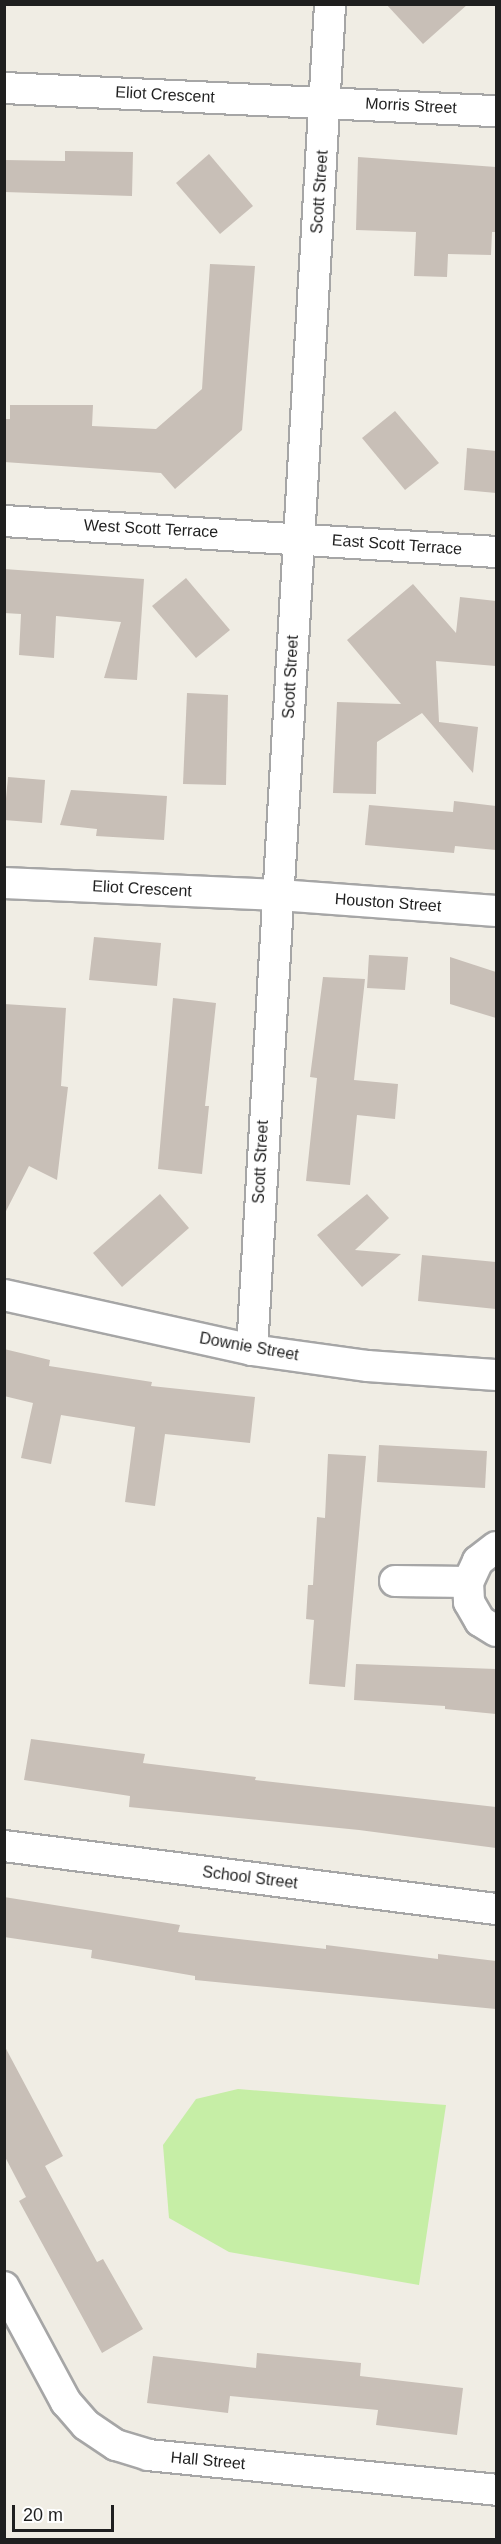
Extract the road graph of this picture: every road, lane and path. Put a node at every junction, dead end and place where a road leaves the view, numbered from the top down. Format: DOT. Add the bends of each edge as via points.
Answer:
graph roads {
  1 [pos="330,4"];
  2 [pos="4,87"];
  3 [pos="325,102"];
  4 [pos="496,111"];
  5 [pos="4,521"];
  6 [pos="298,537"];
  7 [pos="496,552"];
  8 [pos="4,883"];
  9 [pos="279,895"];
  10 [pos="496,910"];
  11 [pos="4,1295"];
  12 [pos="252,1350"];
  13 [pos="496,1375"];
  14 [pos="496,1547"];
  15 [pos="395,1581"];
  16 [pos="468,1582"];
  17 [pos="496,1631"];
  18 [pos="4,1846"];
  19 [pos="496,1909"];
  20 [pos="4,2287"];
  21 [pos="496,2490"];
  1 -- 3 [label="street, Scott Street"];
  2 -- 3 [label="street, Eliot Crescent"];
  3 -- 4 [label="street, Morris Street"];
  3 -- 6 [label="street, Scott Street"];
  5 -- 6 [label="street, West Scott Terrace"];
  6 -- 7 [label="street, East Scott Terrace"];
  6 -- 9 [label="street, Scott Street"];
  8 -- 9 [label="street, Eliot Crescent"];
  9 -- 10 [label="street, Houston Street"];
  9 -- 12 [label="street, Scott Street"];
  11 -- 12 [label="street, Downie Street"];
  12 -- 13 [label="street, Downie Street" via="368,1366"];
  14 -- 16 [label="street" via="478,1561"];
  15 -- 16 [label="street"];
  16 -- 17 [label="street" via="469,1602 480,1621"];
  18 -- 19 [label="street, School Street"];
  20 -- 21 [label="street, Hall Street" via="66,2402 86,2425 117,2445 148,2455"];
}
